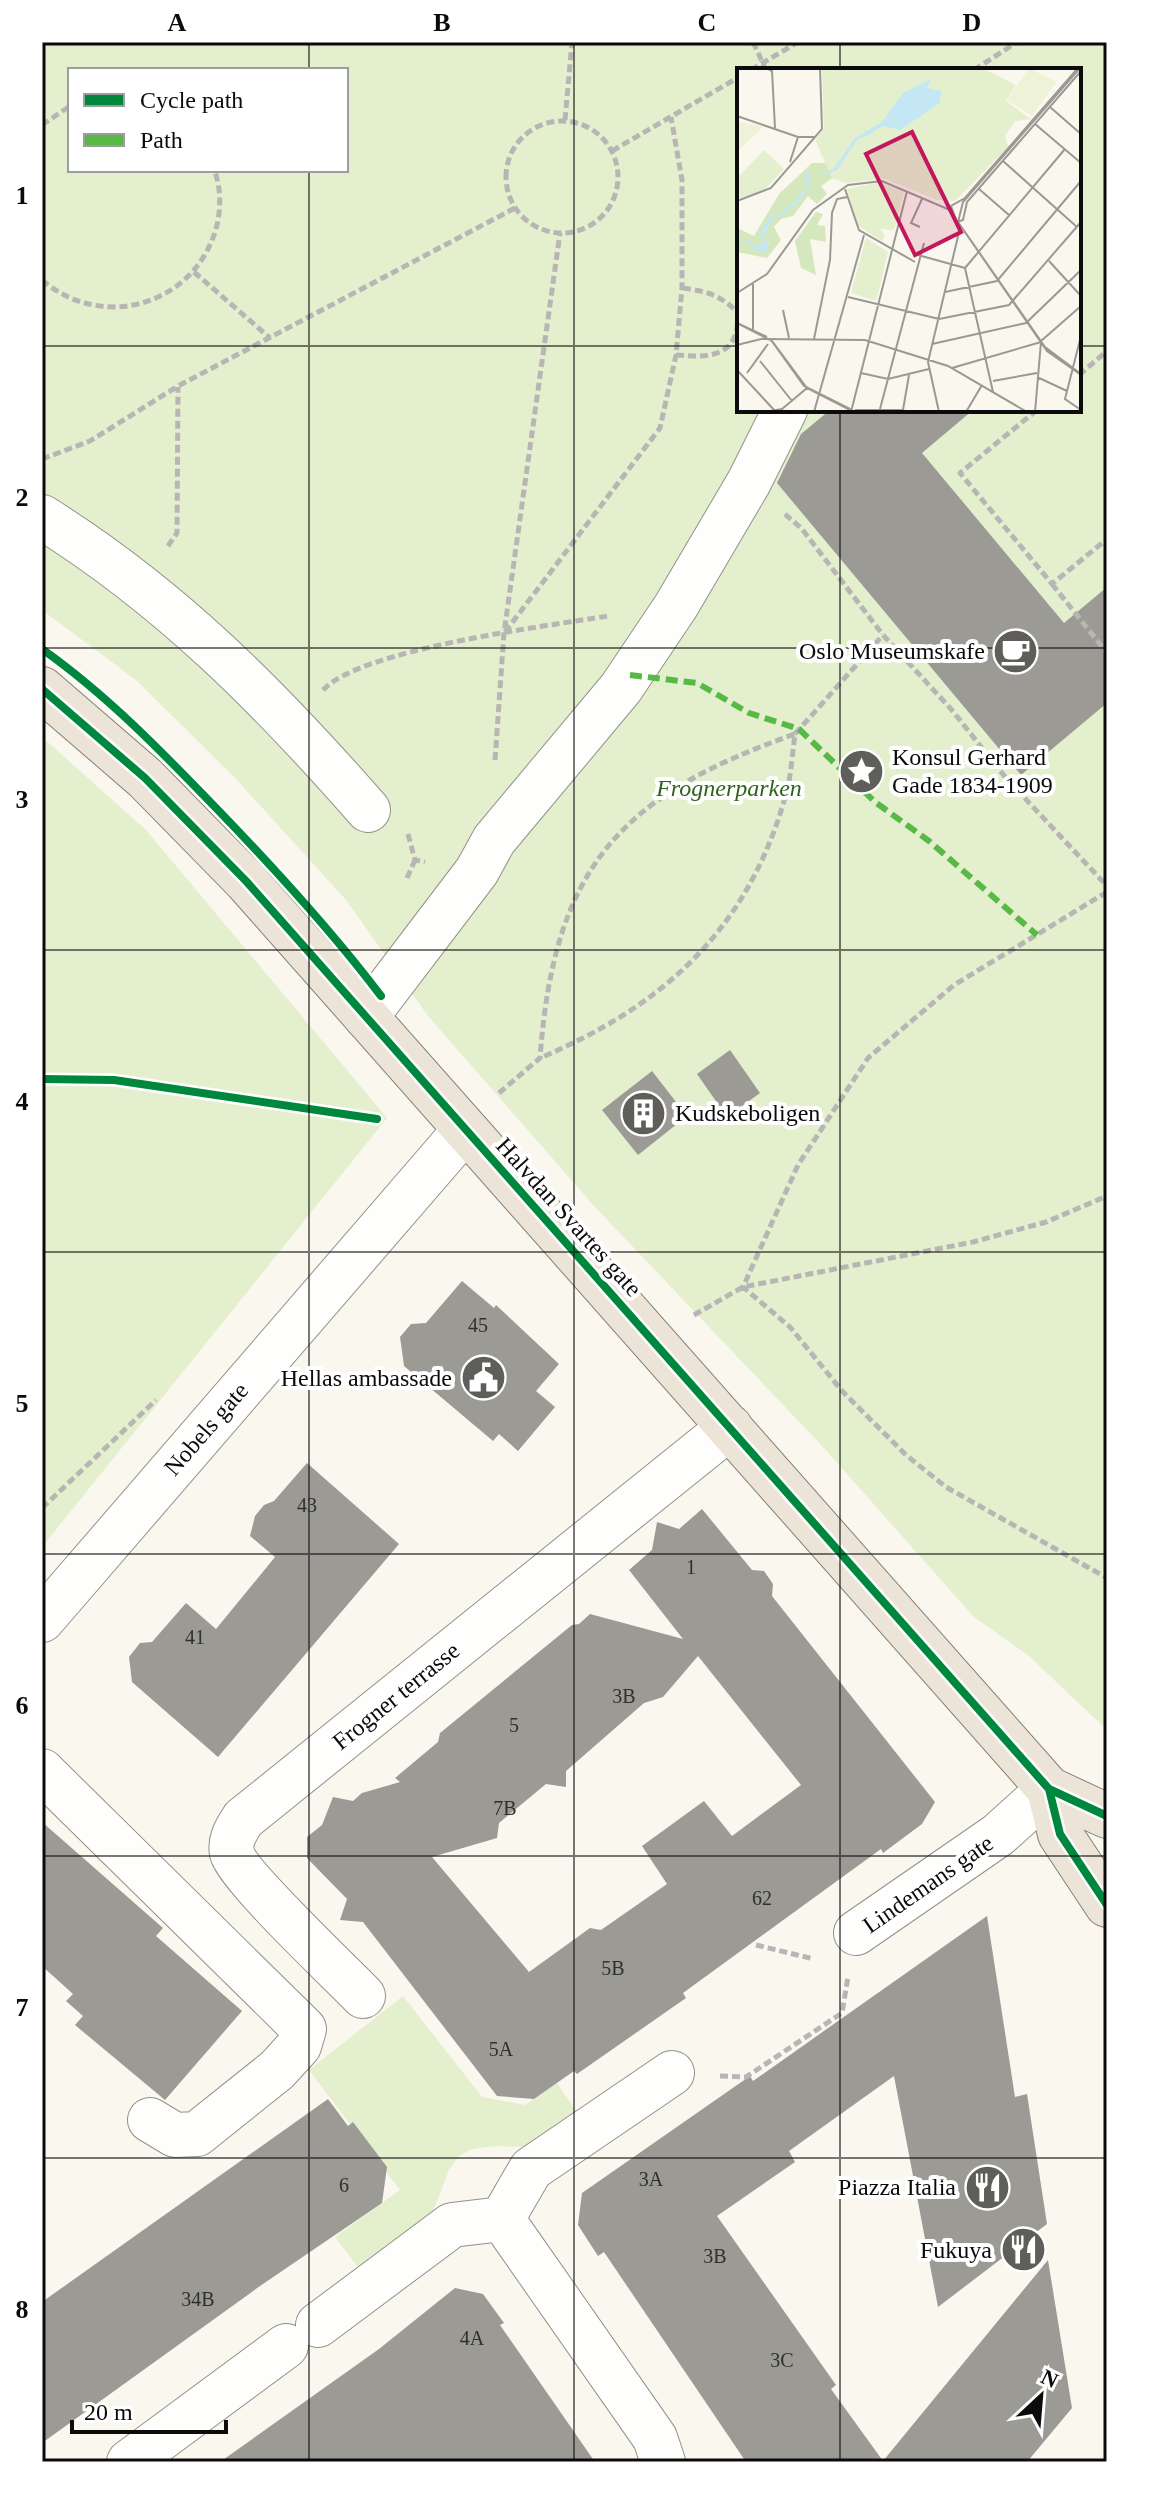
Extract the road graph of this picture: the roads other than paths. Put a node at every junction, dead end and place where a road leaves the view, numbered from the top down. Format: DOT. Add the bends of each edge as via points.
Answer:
graph roads {
  1 [pos="784,412"];
  2 [pos="42,517"];
  3 [pos="42,689"];
  4 [pos="368,810"];
  5 [pos="366,1017"];
  6 [pos="477,1116"];
  7 [pos="730,1427"];
  8 [pos="42,1620"];
  9 [pos="42,1771"];
  10 [pos="1049,1789"];
  11 [pos="1107,1816"];
  12 [pos="1107,1905"];
  13 [pos="853,1950"];
  14 [pos="363,1996"];
  15 [pos="672,2073"];
  16 [pos="150,2120"];
  17 [pos="502,2219"];
  18 [pos="659,2450"];
  19 [pos="129,2462"];
  1 -- 5 [label="street" via="676,606 621,688 486,855"];
  2 -- 4 [label="street" via="143,586 235,664"];
  3 -- 5 [label="main road, Halvdan Svartes gate" via="145,778 246,881"];
  5 -- 6 [label="main road, Halvdan Svartes gate"];
  6 -- 7 [label="main road, Halvdan Svartes gate"];
  6 -- 8 [label="street, Nobels gate"];
  7 -- 10 [label="main road, Halvdan Svartes gate"];
  7 -- 14 [label="street, Frogner terrasse" via="243,1819 233,1835 232,1854 252,1882"];
  9 -- 16 [label="street" via="304,2029 299,2046 277,2070 197,2134 175,2135"];
  10 -- 11 [label="main road, Halvdan Svartes gate"];
  10 -- 12 [label="main road, Halvdan Svartes gate" via="1060,1834"];
  10 -- 13 [label="street, Lindemans gate"];
  15 -- 17 [label="street" via="531,2169"];
  17 -- 18 [label="street"];
  17 -- 19 [label="street" via="452,2225"];
}
